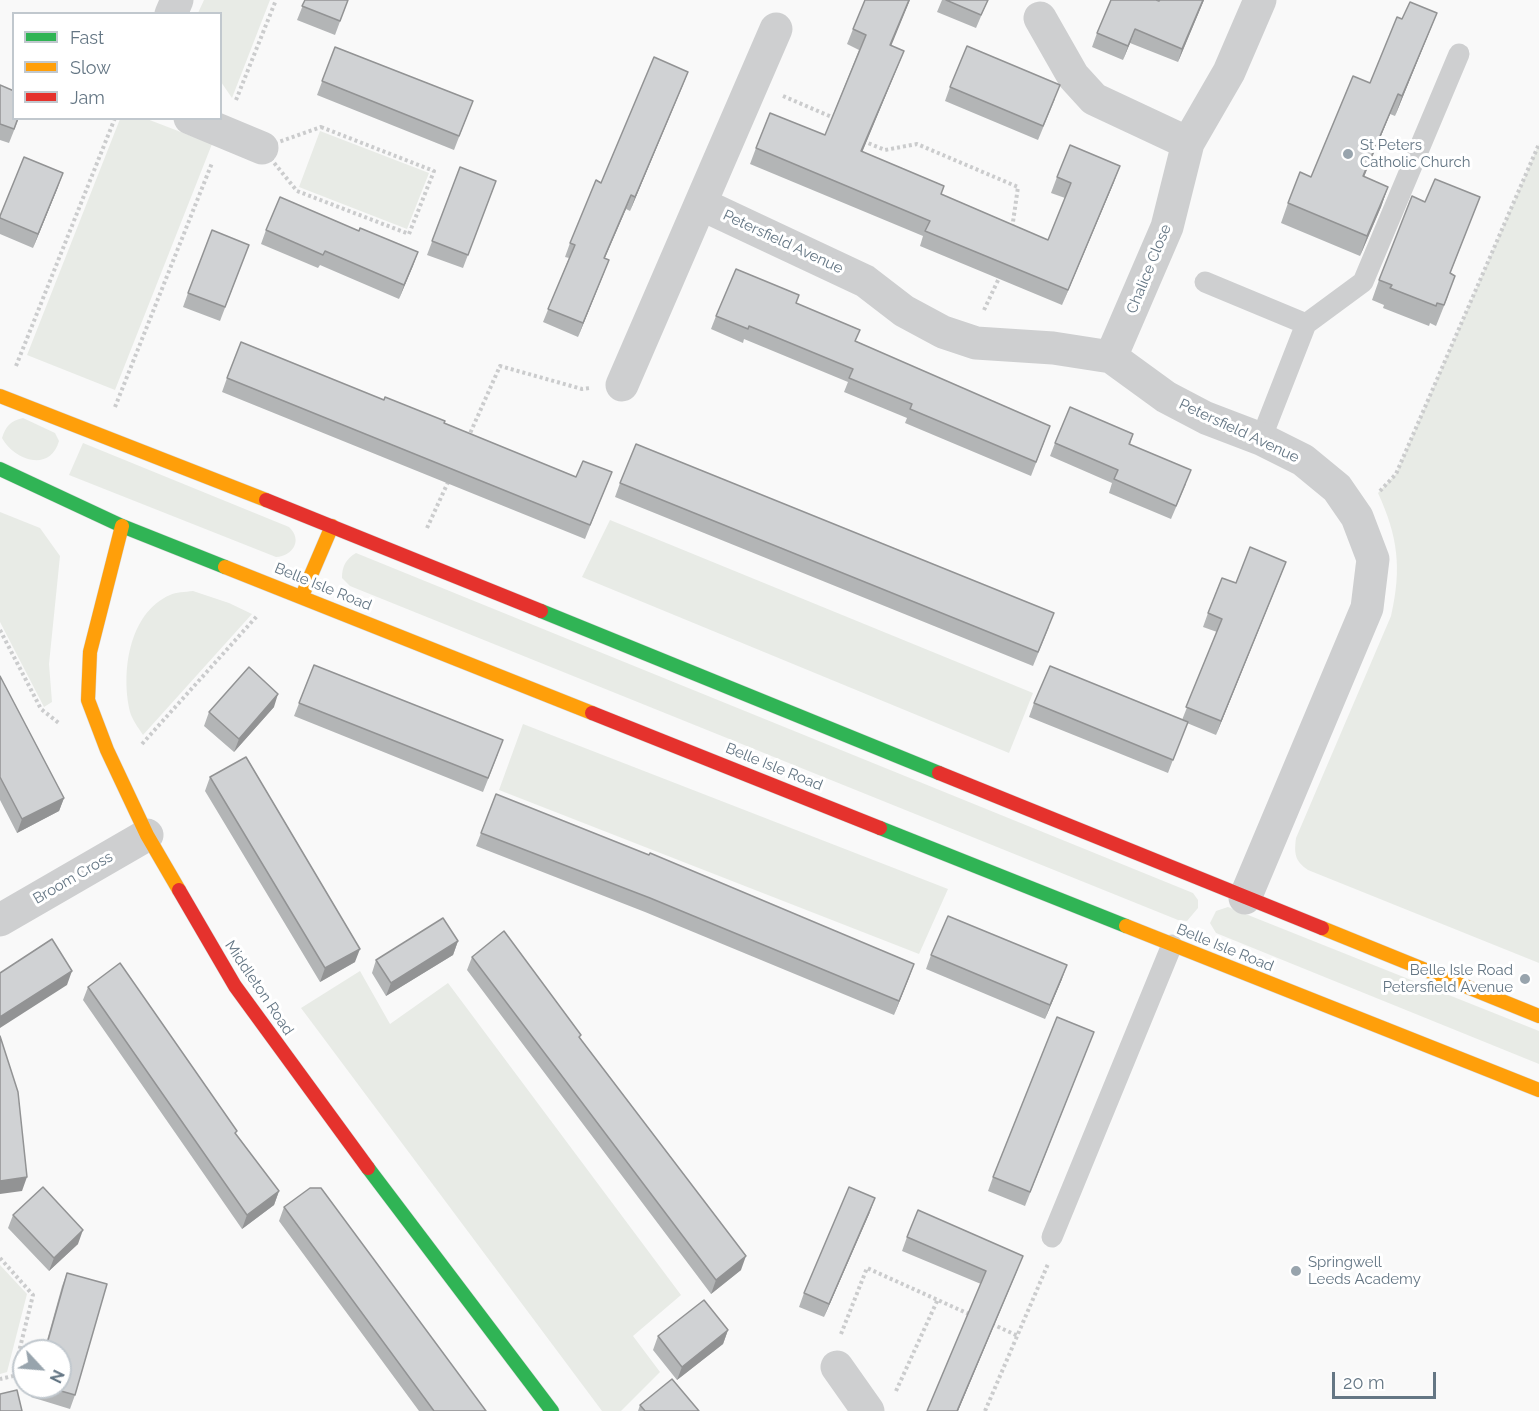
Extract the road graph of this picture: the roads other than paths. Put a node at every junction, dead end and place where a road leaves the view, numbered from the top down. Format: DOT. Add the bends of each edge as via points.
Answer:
graph roads {
  1 [pos="1260,0"];
  2 [pos="1040,18"];
  3 [pos="776,29"];
  4 [pos="1459,54"];
  5 [pos="195,120"];
  6 [pos="1188,143"];
  7 [pos="262,148"];
  8 [pos="701,204"];
  9 [pos="1205,282"];
  10 [pos="1306,324"];
  11 [pos="1111,357"];
  12 [pos="622,385"];
  13 [pos="2,396"];
  14 [pos="1261,439"];
  15 [pos="0,469"];
  16 [pos="122,526"];
  17 [pos="332,526"];
  18 [pos="302,596"];
  19 [pos="147,836"];
  20 [pos="1245,898"];
  21 [pos="0,920"];
  22 [pos="1173,945"];
  23 [pos="1539,1016"];
  24 [pos="1539,1090"];
  25 [pos="1052,1237"];
  26 [pos="837,1367"];
  27 [pos="880,1406"];
  28 [pos="552,1411"];
  1 -- 6 [label="street, Chalice Close" via="1229,72"];
  2 -- 6 [label="street" via="1073,76 1094,99"];
  3 -- 8 [label="street"];
  4 -- 10 [label="lane" via="1363,282"];
  5 -- 7 [label="street"];
  6 -- 11 [label="street, Chalice Close" via="1167,227"];
  8 -- 11 [label="street, Petersfield Avenue" via="865,281 904,311 943,332 970,342"];
  8 -- 12 [label="street"];
  9 -- 10 [label="lane"];
  10 -- 14 [label="lane"];
  11 -- 14 [label="street, Petersfield Avenue" via="1166,397 1206,418"];
  13 -- 17 [label="street"];
  14 -- 20 [label="street, Petersfield Avenue" via="1303,460 1337,488 1357,517 1374,559 1367,608"];
  15 -- 16 [label="street, Belle Isle Road"];
  16 -- 18 [label="street, Belle Isle Road"];
  16 -- 19 [label="street, Middleton Road" via="90,652 88,700"];
  17 -- 18 [label="street"];
  17 -- 20 [label="street"];
  18 -- 22 [label="street, Belle Isle Road"];
  19 -- 21 [label="street, Broom Cross"];
  19 -- 28 [label="street, Middleton Road" via="235,986 329,1118"];
  20 -- 23 [label="street"];
  22 -- 24 [label="street, Belle Isle Road"];
  22 -- 25 [label="lane"];
  26 -- 27 [label="street"];
}
